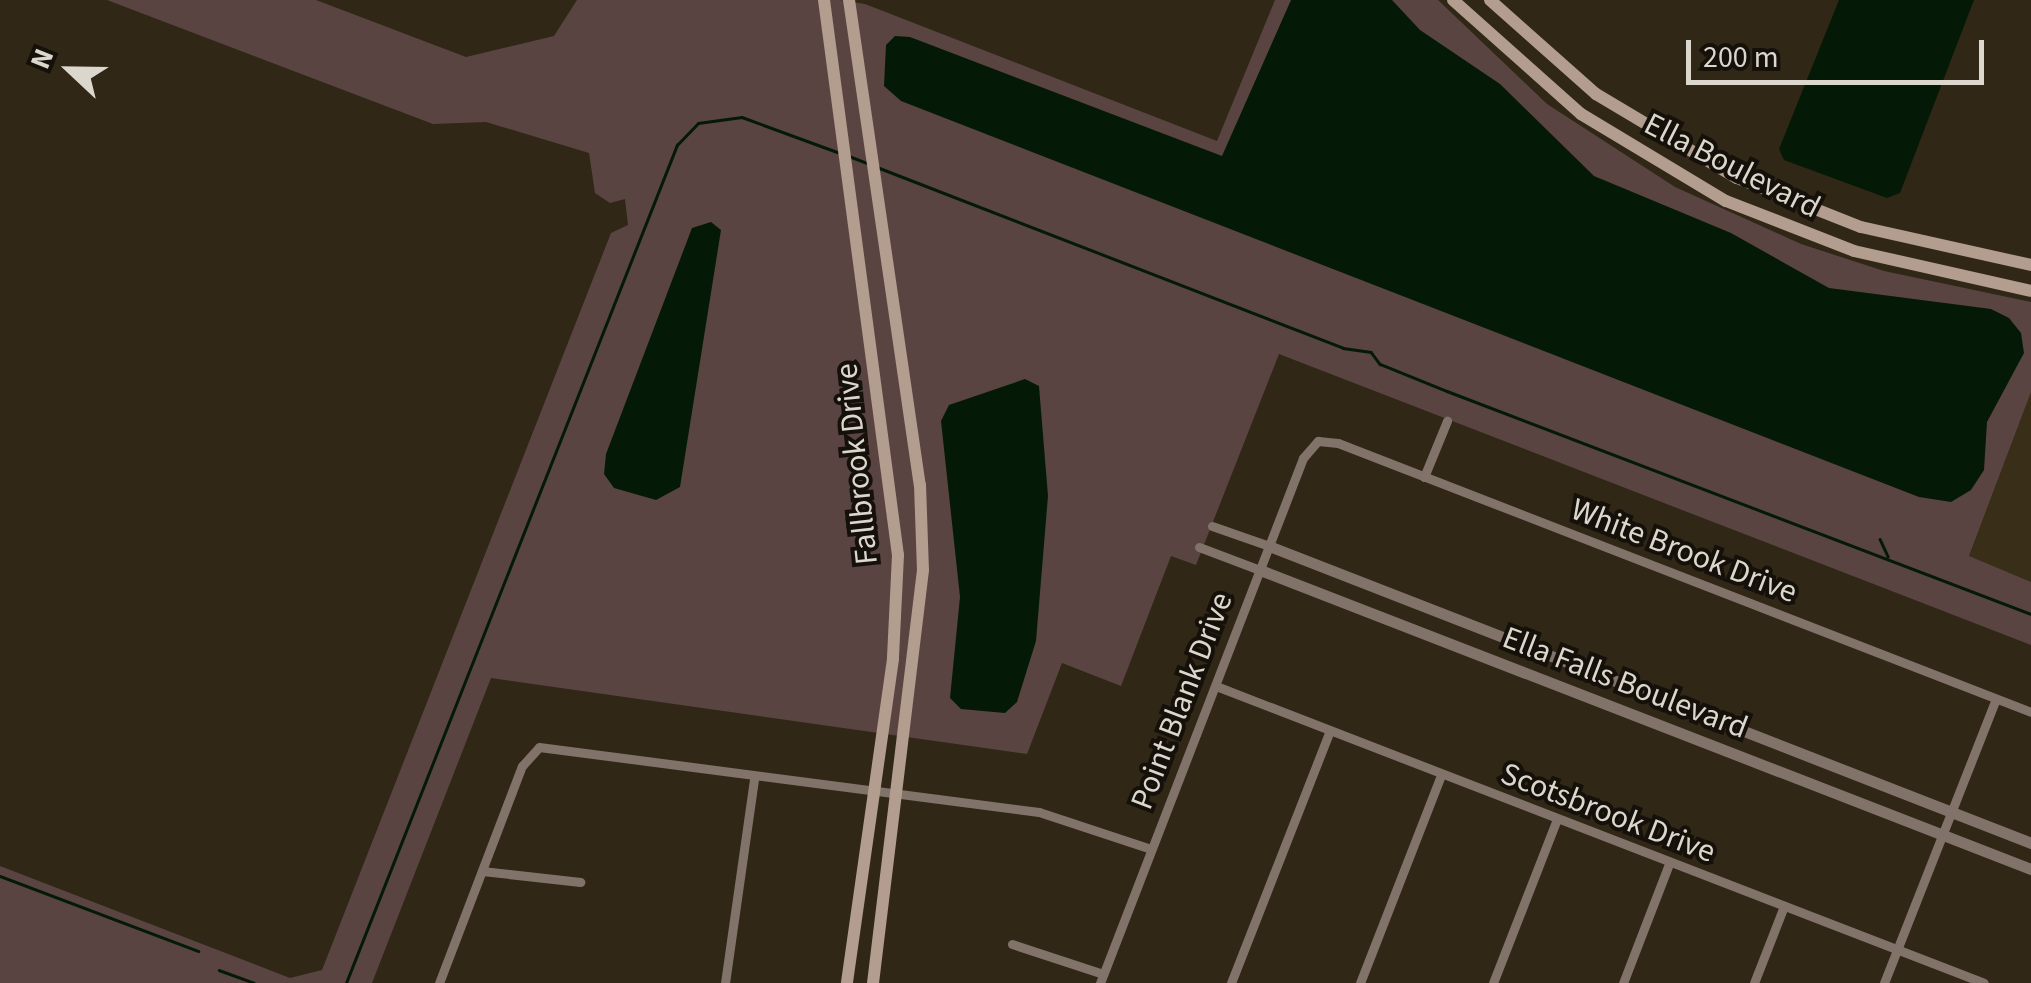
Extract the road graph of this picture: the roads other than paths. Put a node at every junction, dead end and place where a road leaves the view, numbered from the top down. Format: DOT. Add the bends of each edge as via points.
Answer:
graph roads {
  1 [pos="824,0"];
  2 [pos="849,0"];
  3 [pos="1453,0"];
  4 [pos="1490,0"];
  5 [pos="867,138"];
  6 [pos="840,140"];
  7 [pos="1706,162"];
  8 [pos="1694,184"];
  9 [pos="2031,264"];
  10 [pos="2031,290"];
  11 [pos="1447,421"];
  12 [pos="1318,442"];
  13 [pos="1424,477"];
  14 [pos="1212,526"];
  15 [pos="1270,546"];
  16 [pos="1200,548"];
  17 [pos="922,553"];
  18 [pos="898,555"];
  19 [pos="1260,570"];
  20 [pos="1497,637"];
  21 [pos="1488,660"];
  22 [pos="1216,686"];
  23 [pos="1996,699"];
  24 [pos="2031,712"];
  25 [pos="1698,714"];
  26 [pos="1330,731"];
  27 [pos="1688,738"];
  28 [pos="1441,775"];
  29 [pos="754,778"];
  30 [pos="876,794"];
  31 [pos="900,797"];
  32 [pos="1950,811"];
  33 [pos="1556,819"];
  34 [pos="1941,834"];
  35 [pos="2031,843"];
  36 [pos="1151,848"];
  37 [pos="1669,864"];
  38 [pos="2031,869"];
  39 [pos="482,871"];
  40 [pos="580,882"];
  41 [pos="1784,906"];
  42 [pos="1012,944"];
  43 [pos="1898,949"];
  44 [pos="850,961"];
  45 [pos="876,964"];
  46 [pos="1102,979"];
  47 [pos="440,983"];
  48 [pos="725,983"];
  49 [pos="848,983"];
  50 [pos="873,983"];
  51 [pos="1230,983"];
  52 [pos="1360,983"];
  53 [pos="1493,983"];
  54 [pos="1623,983"];
  55 [pos="1754,983"];
  56 [pos="1884,983"];
  57 [pos="1984,983"];
  1 -- 6 [label="main road, Fallbrook Drive"];
  2 -- 5 [label="main road, Fallbrook Drive"];
  3 -- 8 [label="main road, Ella Boulevard" via="1550,90"];
  4 -- 7 [label="main road, Ella Boulevard" via="1596,94"];
  5 -- 6 [label="main road"];
  5 -- 17 [label="main road, Fallbrook Drive" via="920,485"];
  6 -- 18 [label="main road, Fallbrook Drive"];
  7 -- 8 [label="main road"];
  7 -- 9 [label="main road, Ella Boulevard" via="1824,216"];
  8 -- 10 [label="main road, Ella Boulevard" via="1816,240"];
  11 -- 13 [label="street"];
  12 -- 13 [label="street, White Brook Drive" via="1338,442"];
  12 -- 15 [label="street, Point Blank Drive" via="1304,458"];
  13 -- 23 [label="street, White Brook Drive"];
  14 -- 15 [label="street, Ella Falls Boulevard"];
  15 -- 19 [label="street, Point Blank Drive"];
  15 -- 20 [label="street, Ella Falls Boulevard"];
  16 -- 19 [label="street, Ella Falls Boulevard"];
  17 -- 18 [label="main road"];
  17 -- 31 [label="main road, Fallbrook Drive"];
  18 -- 30 [label="main road, Fallbrook Drive"];
  19 -- 21 [label="street, Ella Falls Boulevard"];
  19 -- 22 [label="street, Point Blank Drive"];
  20 -- 21 [label="street"];
  20 -- 25 [label="street, Ella Falls Boulevard"];
  21 -- 27 [label="street, Ella Falls Boulevard"];
  22 -- 26 [label="street, Scotsbrook Drive"];
  22 -- 36 [label="street, Point Blank Drive"];
  23 -- 24 [label="street, White Brook Drive"];
  23 -- 32 [label="street"];
  25 -- 27 [label="street"];
  25 -- 32 [label="street, Ella Falls Boulevard"];
  26 -- 28 [label="street, Scotsbrook Drive"];
  26 -- 51 [label="street"];
  27 -- 34 [label="street, Ella Falls Boulevard"];
  28 -- 33 [label="street, Scotsbrook Drive"];
  28 -- 52 [label="street"];
  29 -- 30 [label="street"];
  29 -- 39 [label="street" via="577,750 530,751"];
  29 -- 48 [label="street"];
  30 -- 31 [label="street"];
  30 -- 44 [label="main road, Fallbrook Drive"];
  31 -- 36 [label="street" via="1066,818"];
  31 -- 45 [label="main road, Fallbrook Drive"];
  32 -- 34 [label="street"];
  32 -- 35 [label="street, Ella Falls Boulevard"];
  33 -- 37 [label="street, Scotsbrook Drive"];
  33 -- 53 [label="street"];
  34 -- 38 [label="street, Ella Falls Boulevard"];
  34 -- 43 [label="street"];
  36 -- 46 [label="street, Point Blank Drive"];
  37 -- 41 [label="street, Scotsbrook Drive"];
  37 -- 54 [label="street"];
  39 -- 40 [label="street"];
  39 -- 47 [label="street"];
  41 -- 43 [label="street, Scotsbrook Drive"];
  41 -- 55 [label="street"];
  42 -- 46 [label="street"];
  43 -- 56 [label="street"];
  43 -- 57 [label="street, Scotsbrook Drive"];
  44 -- 45 [label="main road"];
  44 -- 49 [label="main road, Fallbrook Drive"];
  45 -- 50 [label="main road, Fallbrook Drive"];
}
